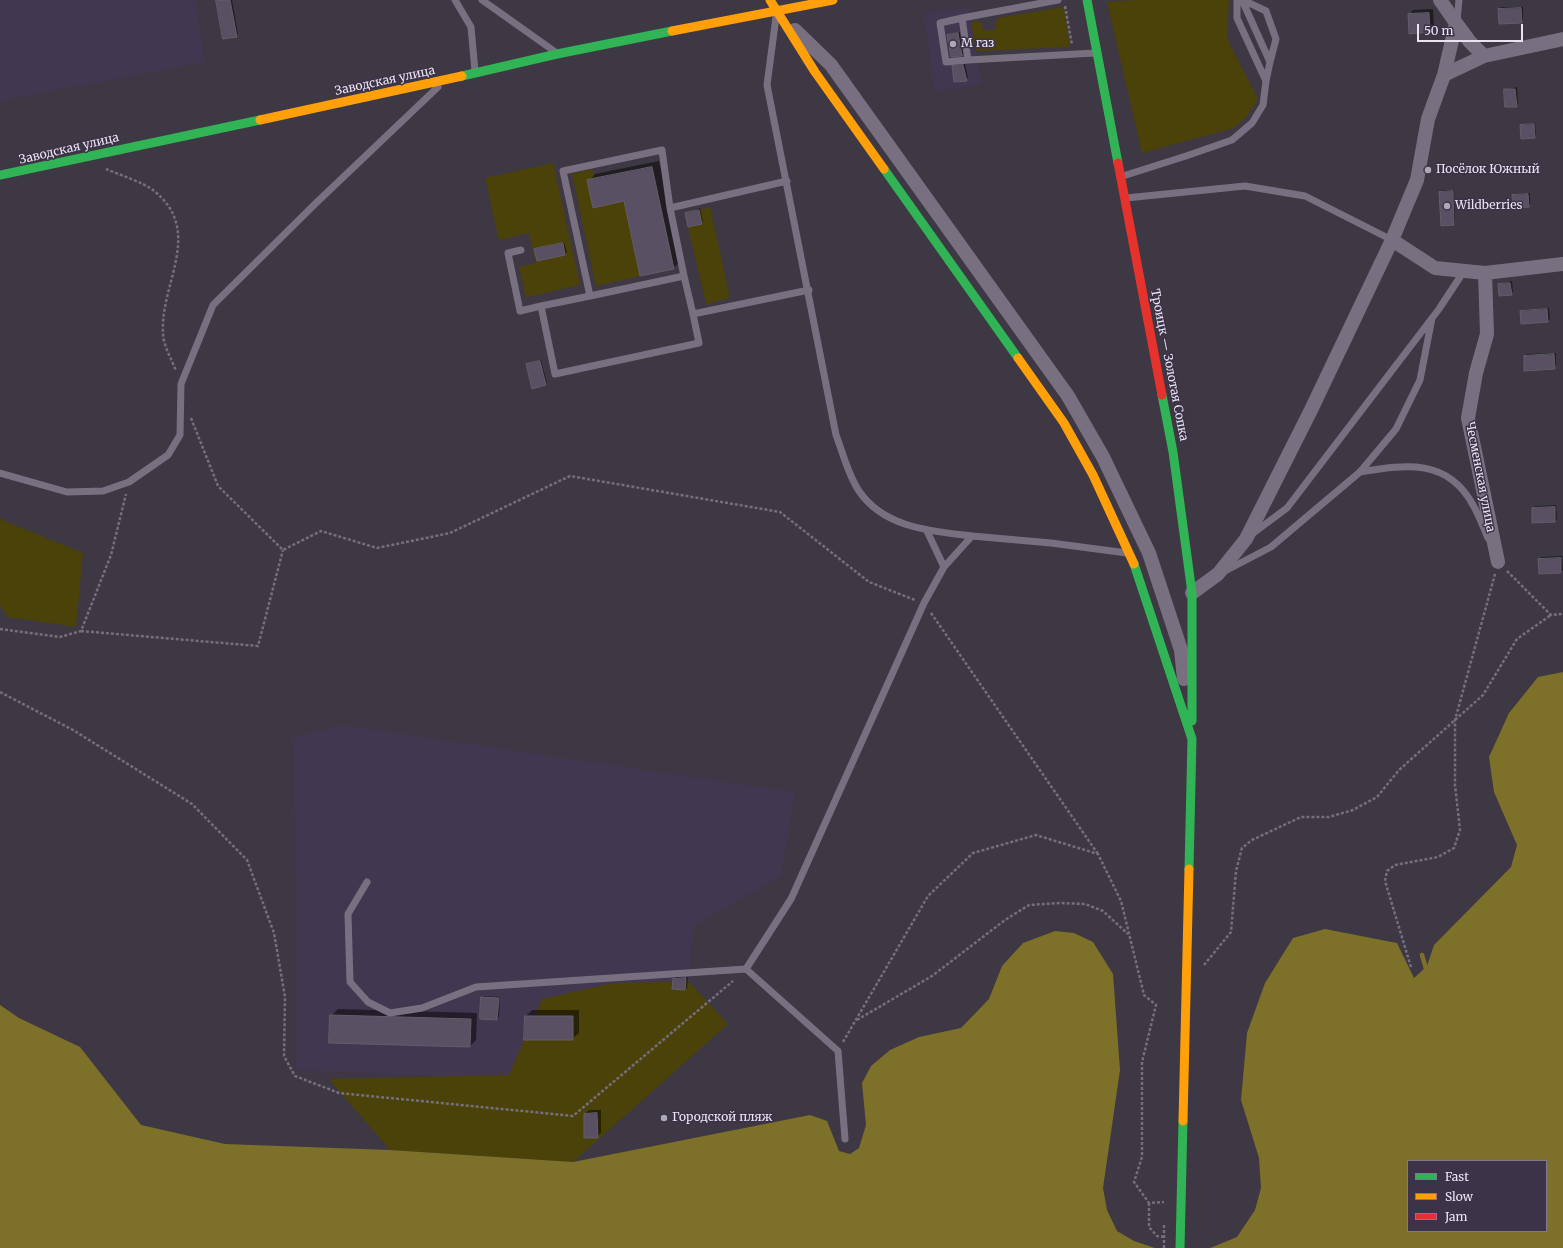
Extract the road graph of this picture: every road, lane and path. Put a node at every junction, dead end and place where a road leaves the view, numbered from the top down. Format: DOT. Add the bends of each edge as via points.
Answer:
graph roads {
  1 [pos="455,0"];
  2 [pos="482,0"];
  3 [pos="834,0"];
  4 [pos="1058,0"];
  5 [pos="1064,0"];
  6 [pos="1087,0"];
  7 [pos="1237,0"];
  8 [pos="1243,0"];
  9 [pos="1440,0"];
  10 [pos="1459,0"];
  11 [pos="773,6"];
  12 [pos="962,18"];
  13 [pos="1456,23"];
  14 [pos="1563,39"];
  15 [pos="1097,53"];
  16 [pos="557,54"];
  17 [pos="1074,54"];
  18 [pos="1484,56"];
  19 [pos="968,60"];
  20 [pos="1270,62"];
  21 [pos="475,73"];
  22 [pos="1444,75"];
  23 [pos="446,80"];
  24 [pos="1266,81"];
  25 [pos="102,168"];
  26 [pos="0,175"];
  27 [pos="1120,176"];
  28 [pos="787,181"];
  29 [pos="1125,198"];
  30 [pos="670,208"];
  31 [pos="1392,240"];
  32 [pos="521,250"];
  33 [pos="1563,264"];
  34 [pos="1464,271"];
  35 [pos="1485,273"];
  36 [pos="684,276"];
  37 [pos="808,290"];
  38 [pos="590,296"];
  39 [pos="541,306"];
  40 [pos="693,314"];
  41 [pos="1432,318"];
  42 [pos="181,384"];
  43 [pos="181,398"];
  44 [pos="0,472"];
  45 [pos="1360,472"];
  46 [pos="129,482"];
  47 [pos="927,531"];
  48 [pos="972,536"];
  49 [pos="1246,539"];
  50 [pos="283,550"];
  51 [pos="1131,554"];
  52 [pos="1498,562"];
  53 [pos="944,567"];
  54 [pos="1218,574"];
  55 [pos="1192,593"];
  56 [pos="924,604"];
  57 [pos="1563,614"];
  58 [pos="1551,615"];
  59 [pos="0,629"];
  60 [pos="81,631"];
  61 [pos="1455,720"];
  62 [pos="1192,739"];
  63 [pos="1098,854"];
  64 [pos="367,882"];
  65 [pos="1129,934"];
  66 [pos="1203,965"];
  67 [pos="1411,967"];
  68 [pos="746,969"];
  69 [pos="855,1021"];
  70 [pos="838,1051"];
  71 [pos="845,1139"];
  72 [pos="1164,1202"];
  73 [pos="1149,1203"];
  74 [pos="1164,1224"];
  75 [pos="1170,1238"];
  76 [pos="1164,1248"];
  77 [pos="1180,1248"];
  1 -- 21 [label="lane" via="471,27"];
  2 -- 16 [label="lane"];
  3 -- 11 [label="street, Заводская улица"];
  4 -- 12 [label="lane"];
  5 -- 17 [label="path"];
  6 -- 15 [label="street, Троицк — Золотая Сопка"];
  7 -- 24 [label="lane" via="1237,18"];
  8 -- 20 [label="lane"];
  8 -- 20 [label="lane" via="1266,11 1276,39"];
  9 -- 13 [label="street"];
  10 -- 13 [label="lane"];
  11 -- 16 [label="street, Заводская улица"];
  11 -- 28 [label="lane" via="767,85"];
  11 -- 51 [label="street" via="815,72 1064,423 1093,475"];
  11 -- 62 [label="street" via="831,65 1068,396 1103,457 1149,553 1181,650"];
  12 -- 19 [label="lane"];
  12 -- 19 [label="lane" via="940,23 946,62"];
  13 -- 18 [label="street"];
  13 -- 22 [label="street"];
  14 -- 18 [label="street"];
  15 -- 17 [label="lane"];
  15 -- 27 [label="street, Троицк — Золотая Сопка"];
  16 -- 21 [label="street, Заводская улица"];
  17 -- 19 [label="lane"];
  18 -- 22 [label="street"];
  20 -- 24 [label="lane"];
  21 -- 23 [label="street, Заводская улица"];
  22 -- 31 [label="street" via="1428,119 1416,180"];
  23 -- 26 [label="street, Заводская улица"];
  23 -- 42 [label="lane" via="213,305"];
  24 -- 27 [label="lane" via="1263,105 1252,123 1232,140"];
  25 -- 42 [label="path" via="153,190 171,209 178,228 178,253 164,309 162,335"];
  27 -- 29 [label="street, Троицк — Золотая Сопка"];
  28 -- 30 [label="lane"];
  28 -- 37 [label="lane"];
  29 -- 31 [label="lane" via="1245,186 1305,196"];
  29 -- 55 [label="street, Троицк — Золотая Сопка" via="1173,452"];
  30 -- 36 [label="lane"];
  30 -- 38 [label="lane" via="662,150 563,172"];
  31 -- 34 [label="street" via="1435,268"];
  31 -- 49 [label="street"];
  32 -- 39 [label="lane" via="508,253 520,311"];
  33 -- 35 [label="street"];
  34 -- 35 [label="street"];
  34 -- 41 [label="lane"];
  35 -- 52 [label="street, Чесменская улица" via="1487,334 1476,373 1468,418"];
  36 -- 38 [label="lane"];
  36 -- 40 [label="lane"];
  37 -- 40 [label="lane"];
  37 -- 47 [label="lane" via="836,435 859,492 877,510 906,526"];
  38 -- 39 [label="lane"];
  39 -- 40 [label="lane" via="555,374 699,343"];
  41 -- 45 [label="lane" via="1420,380 1396,429"];
  41 -- 49 [label="lane" via="1287,508"];
  42 -- 43 [label="lane"];
  43 -- 46 [label="lane" via="180,435 168,455"];
  43 -- 50 [label="path" via="185,402 218,486"];
  44 -- 46 [label="lane" via="67,492 103,491"];
  45 -- 52 [label="lane" via="1401,465 1437,470 1457,484 1473,504"];
  45 -- 54 [label="lane" via="1271,547"];
  46 -- 60 [label="path" via="111,556"];
  47 -- 48 [label="lane"];
  47 -- 53 [label="lane"];
  48 -- 51 [label="lane"];
  48 -- 53 [label="lane"];
  49 -- 54 [label="street"];
  50 -- 56 [label="path" via="321,531 377,548 450,533 570,476 780,512 869,582"];
  50 -- 60 [label="path" via="258,646"];
  51 -- 62 [label="street"];
  52 -- 58 [label="path"];
  52 -- 61 [label="path"];
  53 -- 56 [label="lane"];
  54 -- 55 [label="street"];
  55 -- 62 [label="street, Троицк — Золотая Сопка"];
  56 -- 63 [label="path"];
  56 -- 68 [label="lane" via="791,899"];
  57 -- 58 [label="path"];
  58 -- 61 [label="path" via="1517,640 1483,695"];
  59 -- 60 [label="path" via="60,637"];
  61 -- 66 [label="path" via="1398,770 1377,797 1353,810 1328,817 1301,817 1252,840 1242,848 1236,871 1231,932"];
  61 -- 67 [label="path" via="1454,785 1460,830 1454,848 1438,857 1395,865 1387,871 1385,881"];
  62 -- 77 [label="street, Троицк — Золотая Сопка"];
  63 -- 65 [label="path" via="1121,901"];
  63 -- 69 [label="path" via="1036,835 973,853 928,896"];
  64 -- 68 [label="lane" via="348,914 350,982 368,1002 390,1013 422,1008 476,987"];
  65 -- 69 [label="path" via="1104,911 1085,904 1029,905 1005,920 932,976"];
  65 -- 73 [label="path" via="1144,995 1156,1005 1142,1062 1142,1156 1134,1182"];
  68 -- 70 [label="lane"];
  69 -- 70 [label="path"];
  70 -- 71 [label="lane"];
  72 -- 73 [label="path"];
  73 -- 75 [label="path" via="1149,1227 1157,1236"];
  74 -- 76 [label="path, bridge"];
}
